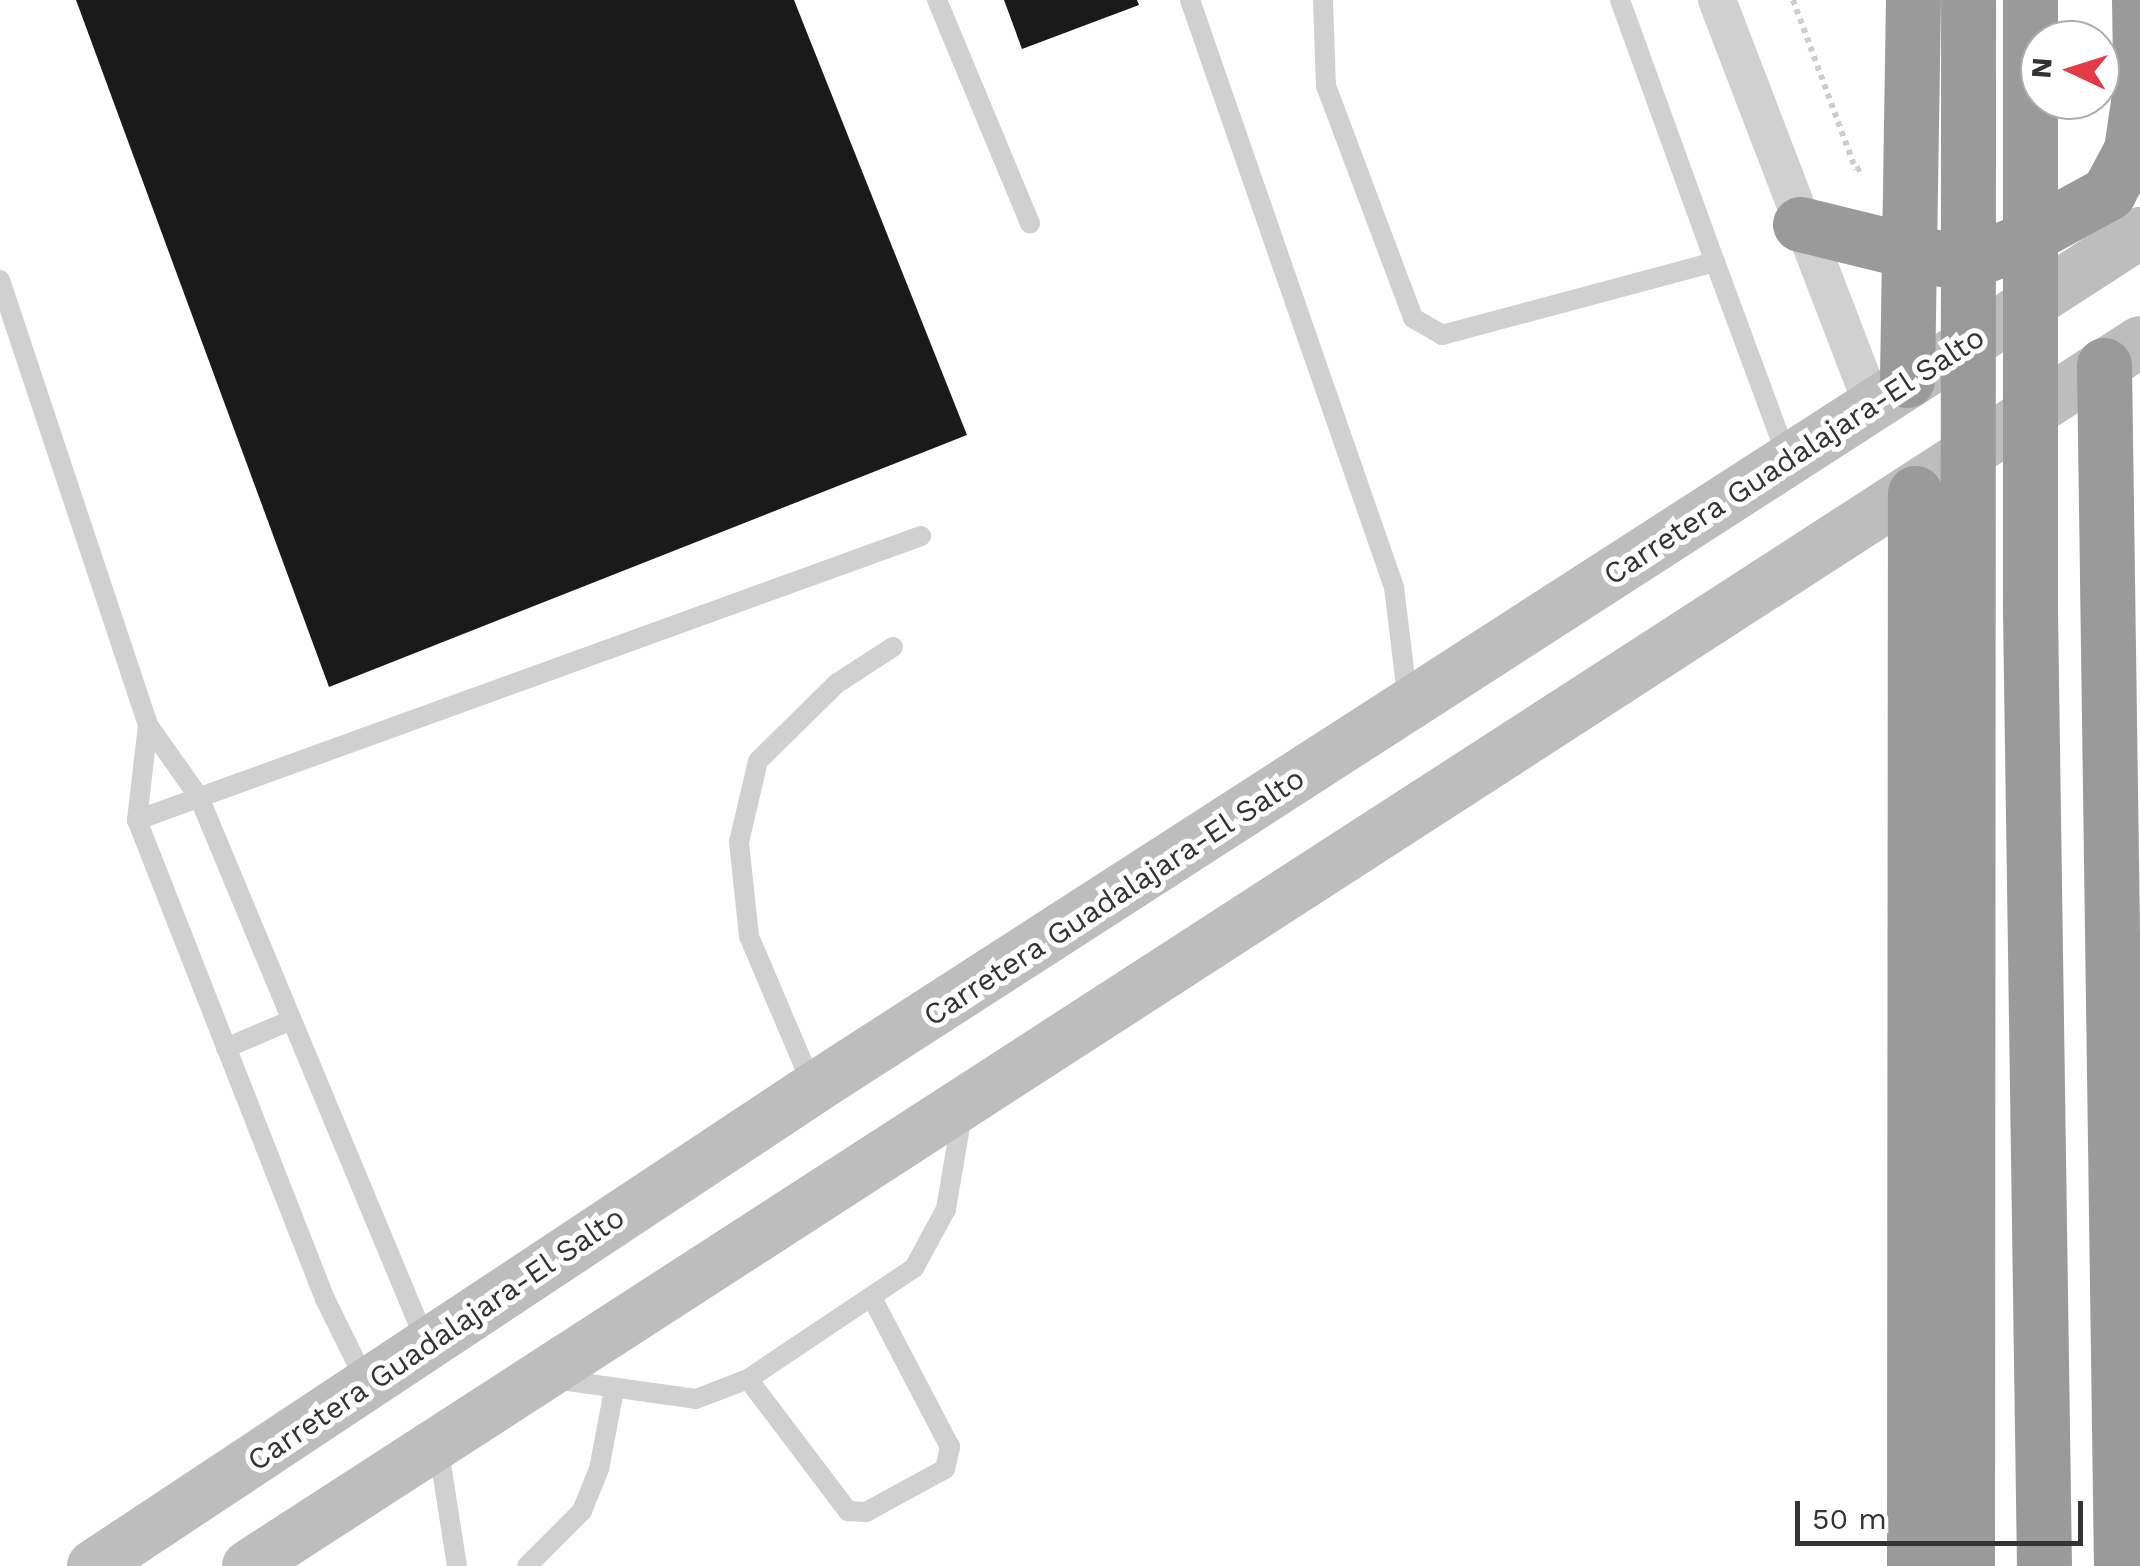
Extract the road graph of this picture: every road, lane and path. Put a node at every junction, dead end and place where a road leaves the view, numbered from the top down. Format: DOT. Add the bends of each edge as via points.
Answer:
graph roads {
  1 [pos="936,0"];
  2 [pos="1190,0"];
  3 [pos="1324,0"];
  4 [pos="1620,0"];
  5 [pos="1717,0"];
  6 [pos="1793,0"];
  7 [pos="1913,0"];
  8 [pos="1968,0"];
  9 [pos="2030,0"];
  10 [pos="2139,0"];
  11 [pos="2140,67"];
  12 [pos="2140,88"];
  13 [pos="1876,162"];
  14 [pos="1030,223"];
  15 [pos="1800,224"];
  16 [pos="2140,233"];
  17 [pos="1911,255"];
  18 [pos="1716,262"];
  19 [pos="0,280"];
  20 [pos="2122,354"];
  21 [pos="1889,392"];
  22 [pos="1788,458"];
  23 [pos="1915,493"];
  24 [pos="921,536"];
  25 [pos="893,647"];
  26 [pos="1409,708"];
  27 [pos="148,725"];
  28 [pos="199,797"];
  29 [pos="137,820"];
  30 [pos="290,1020"];
  31 [pos="226,1048"];
  32 [pos="814,1088"];
  33 [pos="963,1105"];
  34 [pos="872,1298"];
  35 [pos="427,1344"];
  36 [pos="542,1376"];
  37 [pos="748,1379"];
  38 [pos="368,1387"];
  39 [pos="614,1390"];
  40 [pos="438,1444"];
  41 [pos="2117,1487"];
  42 [pos="1912,1504"];
  43 [pos="92,1566"];
  44 [pos="248,1566"];
  45 [pos="457,1566"];
  46 [pos="527,1566"];
  47 [pos="1914,1566"];
  48 [pos="1925,1566"];
  49 [pos="1967,1566"];
  50 [pos="2044,1566"];
  51 [pos="2109,1566"];
  52 [pos="2121,1566"];
  1 -- 14 [label="lane"];
  2 -- 26 [label="lane" via="1394,587"];
  3 -- 18 [label="lane" via="1326,86 1413,318 1442,336"];
  4 -- 18 [label="lane"];
  5 -- 15 [label="street"];
  6 -- 13 [label="path" via="1856,170"];
  7 -- 17 [label="highway"];
  8 -- 49 [label="highway"];
  9 -- 50 [label="highway" via="2030,611"];
  10 -- 11 [label="highway"];
  12 -- 17 [label="highway" via="2130,150 2108,193 1975,259"];
  15 -- 17 [label="highway"];
  15 -- 21 [label="street"];
  16 -- 21 [label="main road, Carretera Guadalajara-El Salto"];
  17 -- 21 [label="highway"];
  18 -- 22 [label="lane"];
  19 -- 27 [label="lane"];
  20 -- 23 [label="main road"];
  20 -- 41 [label="highway"];
  21 -- 22 [label="main road, Carretera Guadalajara-El Salto"];
  22 -- 26 [label="main road, Carretera Guadalajara-El Salto"];
  23 -- 33 [label="main road"];
  23 -- 42 [label="highway"];
  24 -- 28 [label="lane"];
  25 -- 32 [label="lane" via="836,684 758,761 738,842 749,936"];
  26 -- 32 [label="main road, Carretera Guadalajara-El Salto"];
  27 -- 28 [label="lane"];
  27 -- 29 [label="lane"];
  28 -- 29 [label="lane"];
  28 -- 30 [label="lane"];
  29 -- 31 [label="lane"];
  30 -- 31 [label="lane"];
  30 -- 35 [label="lane"];
  31 -- 38 [label="lane" via="325,1299"];
  32 -- 35 [label="main road, Carretera Guadalajara-El Salto"];
  33 -- 34 [label="lane" via="946,1209 914,1268"];
  33 -- 36 [label="main road"];
  34 -- 37 [label="lane"];
  34 -- 37 [label="lane" via="950,1447 945,1469 866,1512 848,1511"];
  35 -- 38 [label="main road, Carretera Guadalajara-El Salto"];
  36 -- 39 [label="lane"];
  36 -- 40 [label="main road"];
  37 -- 39 [label="lane" via="696,1398"];
  38 -- 43 [label="main road, Carretera Guadalajara-El Salto"];
  39 -- 46 [label="lane" via="582,1510"];
  40 -- 44 [label="main road"];
  40 -- 45 [label="lane"];
  41 -- 51 [label="highway"];
  41 -- 52 [label="highway"];
  42 -- 47 [label="highway"];
  42 -- 48 [label="highway"];
}
